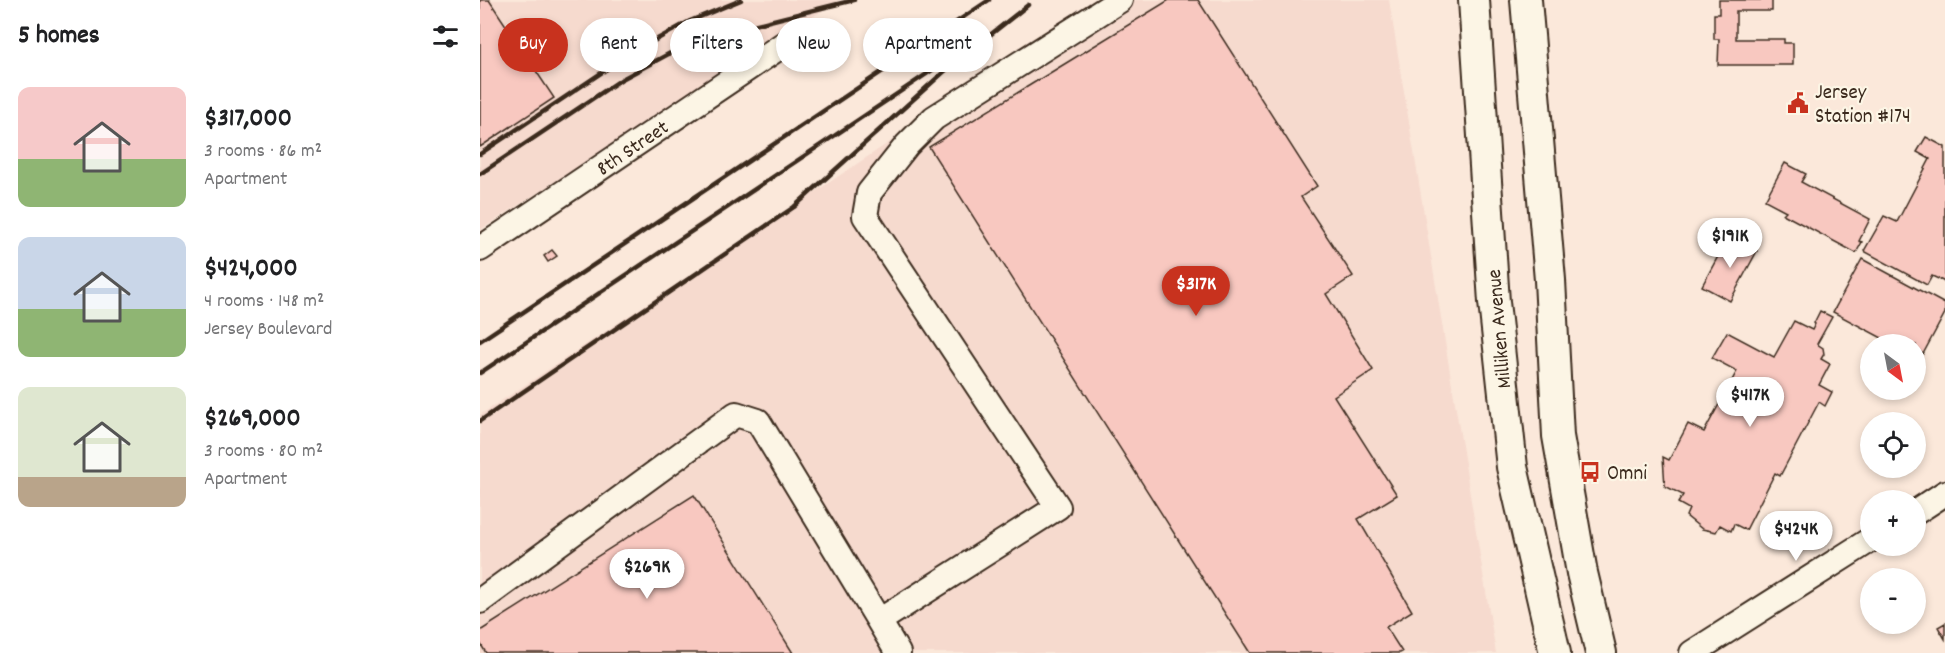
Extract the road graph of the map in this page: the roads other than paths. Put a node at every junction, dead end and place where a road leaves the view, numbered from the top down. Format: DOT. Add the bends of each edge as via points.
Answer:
graph roads {
  1 [pos="1120,0"];
  2 [pos="1474,0"];
  3 [pos="1526,0"];
  4 [pos="776,49"];
  5 [pos="480,249"];
  6 [pos="1945,493"];
  7 [pos="1926,505"];
  8 [pos="1860,546"];
  9 [pos="480,601"];
  10 [pos="879,621"];
  11 [pos="898,653"];
  12 [pos="1555,653"];
  13 [pos="1601,653"];
  14 [pos="1692,653"];
  1 -- 10 [label="street" via="934,118 869,193 865,216 1058,507"];
  2 -- 12 [label="main road, Milliken Avenue" via="1494,302 1512,467"];
  3 -- 13 [label="main road" via="1550,280 1557,436"];
  4 -- 5 [label="street, 8th Street"];
  6 -- 7 [label="street"];
  8 -- 14 [label="street"];
  9 -- 10 [label="street" via="736,414 758,421"];
  10 -- 11 [label="street"];
}
